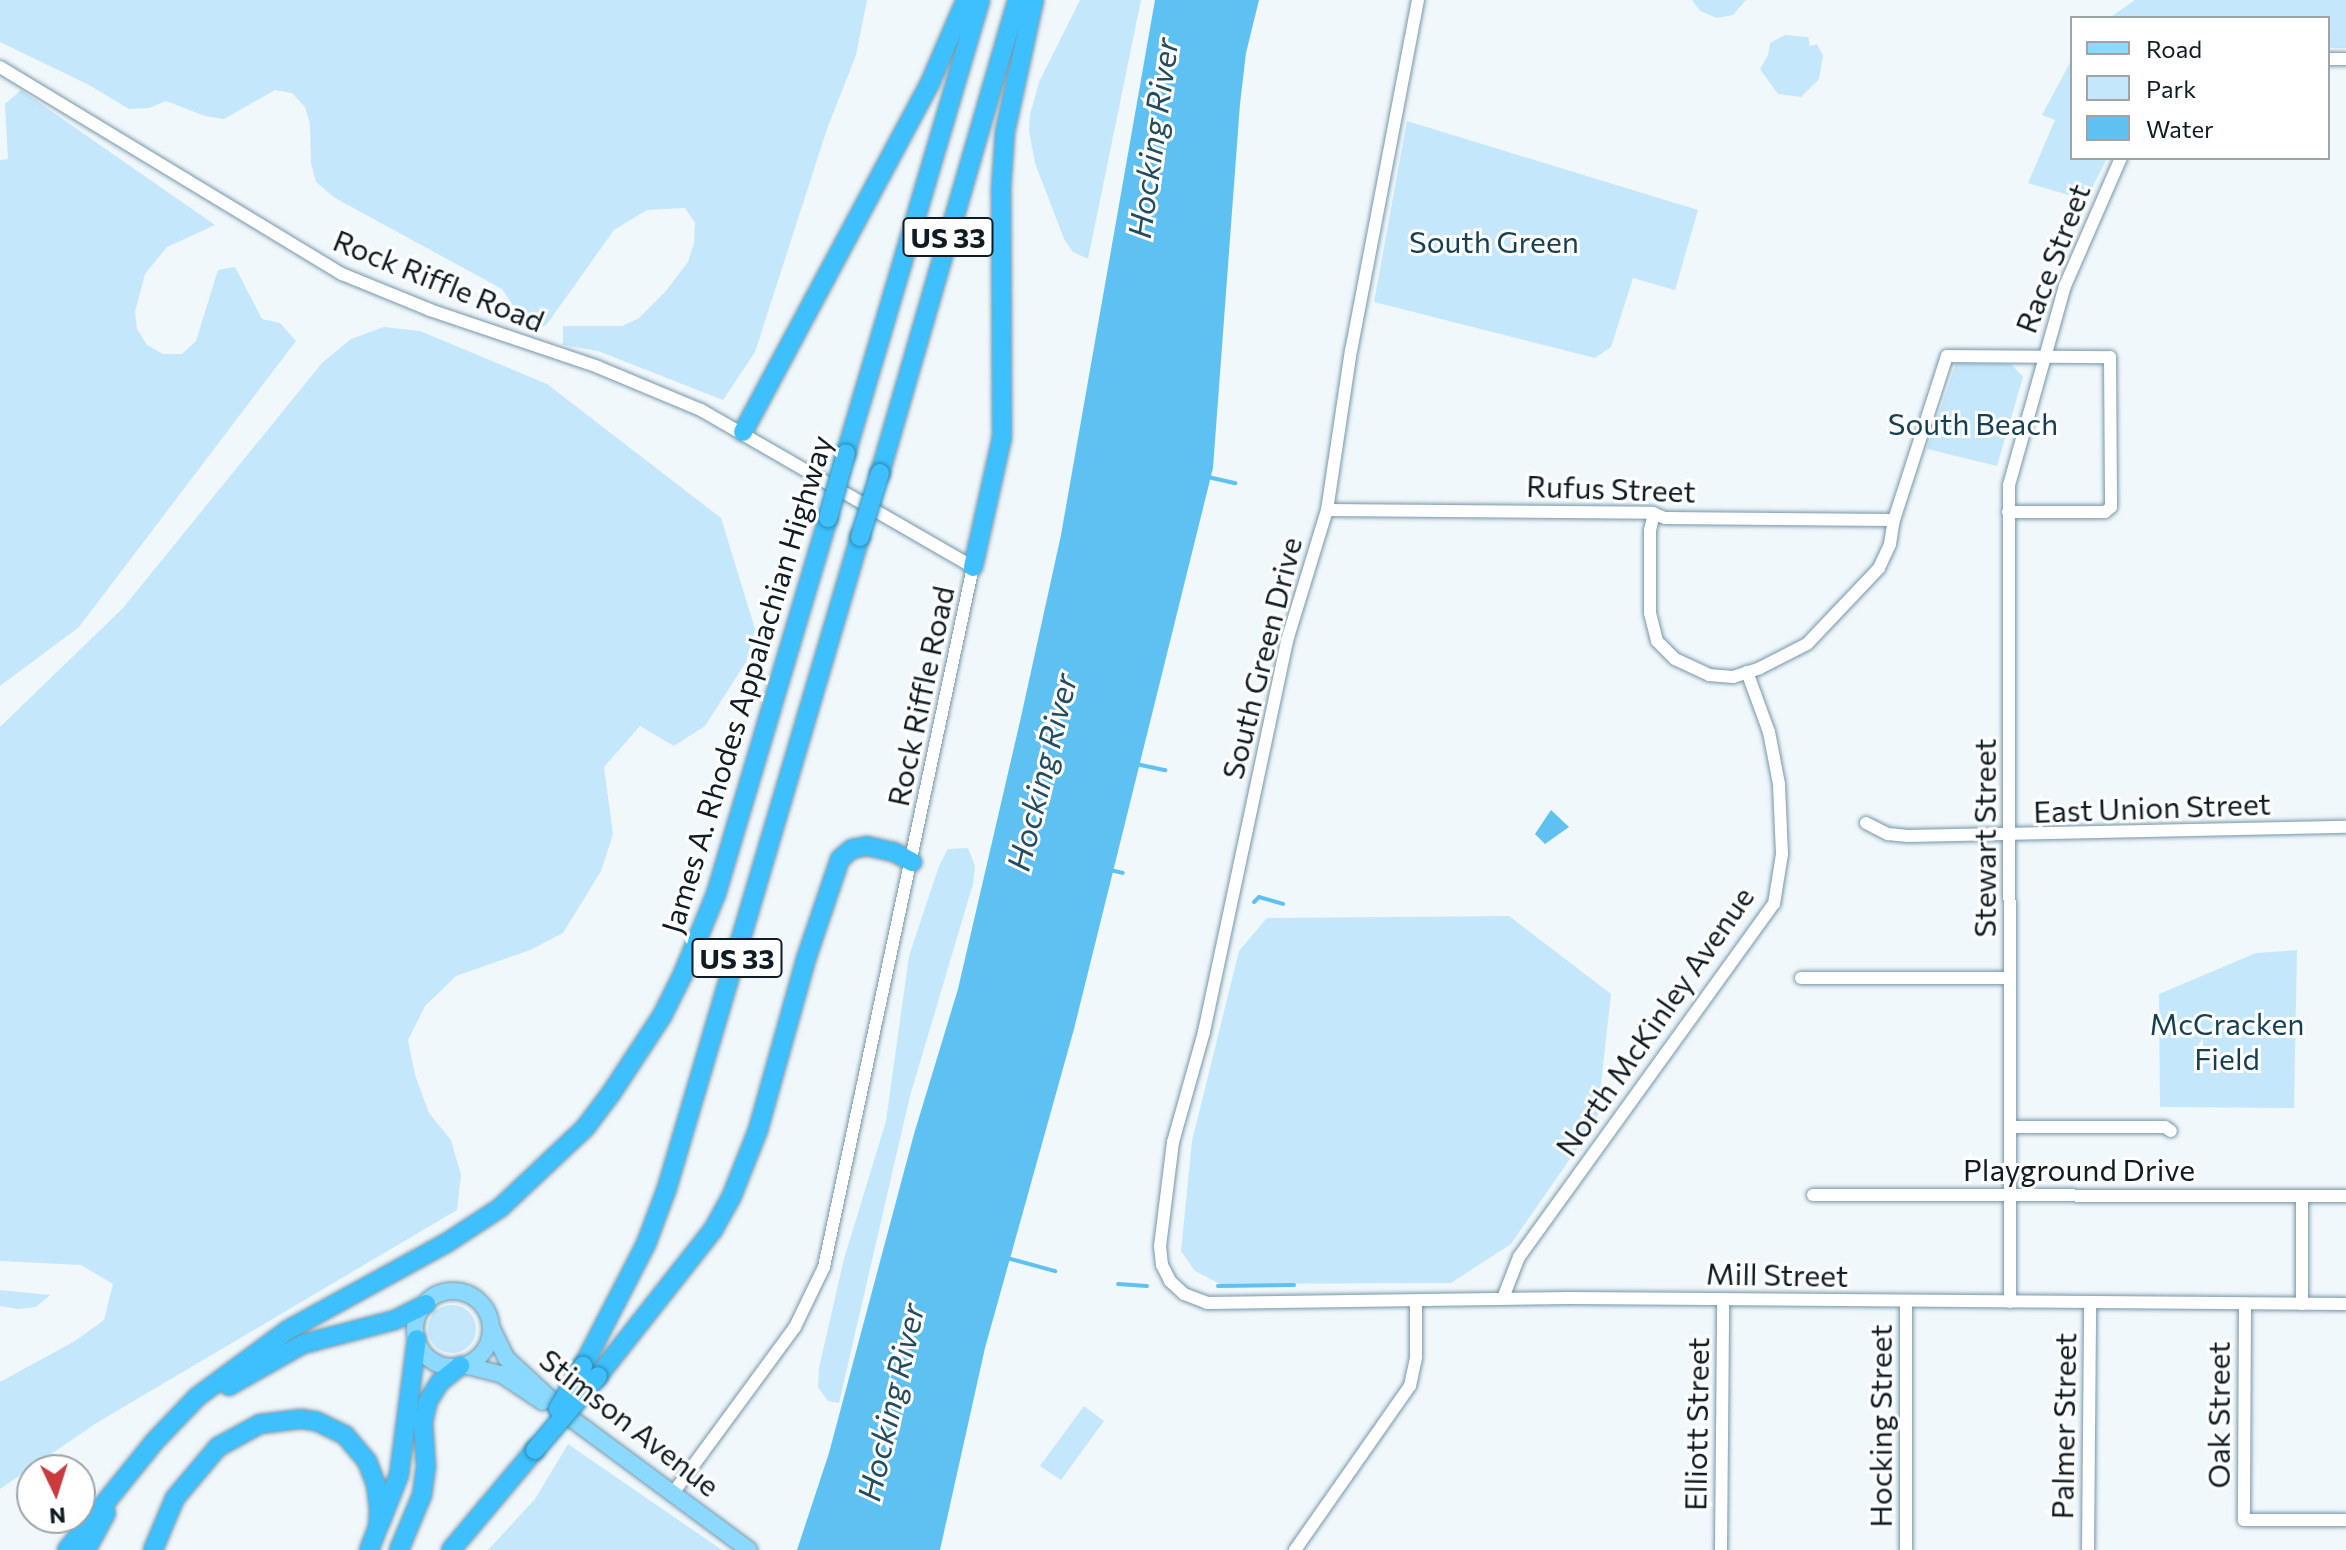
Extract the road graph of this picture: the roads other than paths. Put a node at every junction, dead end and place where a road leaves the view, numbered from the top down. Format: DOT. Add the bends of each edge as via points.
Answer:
graph roads {
  1 [pos="966,0"];
  2 [pos="980,0"];
  3 [pos="1017,0"];
  4 [pos="1034,0"];
  5 [pos="1418,0"];
  6 [pos="0,67"];
  7 [pos="2120,160"];
  8 [pos="2043,357"];
  9 [pos="2036,378"];
  10 [pos="743,432"];
  11 [pos="1327,510"];
  12 [pos="2008,512"];
  13 [pos="1654,513"];
  14 [pos="1894,520"];
  15 [pos="973,567"];
  16 [pos="1747,672"];
  17 [pos="1866,823"];
  18 [pos="2346,827"];
  19 [pos="2011,836"];
  20 [pos="912,862"];
  21 [pos="1801,978"];
  22 [pos="2010,978"];
  23 [pos="2010,1127"];
  24 [pos="2171,1131"];
  25 [pos="1813,1195"];
  26 [pos="2010,1195"];
  27 [pos="2302,1196"];
  28 [pos="2346,1196"];
  29 [pos="1503,1298"];
  30 [pos="1723,1299"];
  31 [pos="1416,1302"];
  32 [pos="1906,1302"];
  33 [pos="2010,1302"];
  34 [pos="1207,1303"];
  35 [pos="2090,1303"];
  36 [pos="426,1304"];
  37 [pos="2245,1304"];
  38 [pos="2302,1304"];
  39 [pos="2346,1304"];
  40 [pos="491,1327"];
  41 [pos="417,1339"];
  42 [pos="462,1366"];
  43 [pos="590,1371"];
  44 [pos="572,1419"];
  45 [pos="177,1420"];
  46 [pos="127,1476"];
  47 [pos="673,1493"];
  48 [pos="2346,1520"];
  49 [pos="378,1527"];
  50 [pos="67,1550"];
  51 [pos="86,1550"];
  52 [pos="153,1550"];
  53 [pos="369,1550"];
  54 [pos="399,1550"];
  55 [pos="451,1550"];
  56 [pos="749,1550"];
  57 [pos="1295,1550"];
  58 [pos="1721,1550"];
  59 [pos="1906,1550"];
  60 [pos="2088,1550"];
  1 -- 10 [label="highway" via="930,83"];
  2 -- 45 [label="highway, James A. Rhodes Appalachian Highway / US 33, bridge" via="716,894 683,974 635,1060 585,1128 500,1208 288,1330 197,1397"];
  3 -- 43 [label="highway, US 33, bridge" via="675,1162 646,1244"];
  4 -- 15 [label="highway" via="1005,132 1002,437"];
  5 -- 11 [label="street, South Green Drive" via="1376,205"];
  6 -- 10 [label="street, Rock Riffle Road" via="346,276 612,373"];
  7 -- 8 [label="street, Race Street" via="2081,245"];
  8 -- 9 [label="street, Race Street"];
  8 -- 12 [label="street" via="2110,357 2112,506 2105,512"];
  8 -- 14 [label="street" via="1947,356"];
  9 -- 12 [label="street, Stewart Street" via="2013,461"];
  10 -- 15 [label="street, Rock Riffle Road"];
  11 -- 13 [label="street, Rufus Street"];
  11 -- 34 [label="street, South Green Drive" via="1287,641 1204,1032 1169,1166 1162,1265 1176,1288"];
  12 -- 19 [label="street, Stewart Street"];
  13 -- 14 [label="street, Rufus Street" via="1665,518"];
  13 -- 16 [label="street" via="1650,613 1657,641 1675,659 1709,675 1727,678"];
  14 -- 16 [label="street" via="1879,568 1832,621 1799,649"];
  15 -- 20 [label="street, Rock Riffle Road"];
  16 -- 29 [label="street, North McKinley Avenue" via="1779,784 1782,854 1774,904 1519,1257"];
  17 -- 19 [label="street, East Union Street" via="1895,835"];
  18 -- 19 [label="street, East Union Street"];
  19 -- 22 [label="street, Stewart Street"];
  20 -- 43 [label="highway" via="867,846 840,859 736,1188 713,1230"];
  20 -- 47 [label="street, Rock Riffle Road" via="824,1267 795,1327"];
  21 -- 22 [label="street"];
  22 -- 23 [label="street, Stewart Street"];
  23 -- 24 [label="street"];
  23 -- 26 [label="street, Stewart Street"];
  25 -- 26 [label="street, Playground Drive"];
  26 -- 27 [label="street, Playground Drive"];
  26 -- 33 [label="street, Stewart Street"];
  27 -- 28 [label="street, Playground Drive"];
  27 -- 38 [label="street"];
  29 -- 30 [label="street, Mill Street"];
  29 -- 31 [label="street, Mill Street"];
  30 -- 32 [label="street, Mill Street"];
  30 -- 58 [label="street, Elliott Street"];
  31 -- 34 [label="street, Mill Street"];
  31 -- 57 [label="street" via="1410,1386"];
  32 -- 33 [label="street, Mill Street"];
  32 -- 59 [label="street, Hocking Street"];
  33 -- 35 [label="street, Mill Street"];
  35 -- 37 [label="street, Mill Street"];
  35 -- 60 [label="street, Palmer Street"];
  36 -- 40 [label="main road" via="442,1294 468,1295 484,1308"];
  36 -- 41 [label="main road" via="417,1321"];
  36 -- 45 [label="highway" via="395,1320 333,1334 277,1356"];
  37 -- 38 [label="street, Mill Street"];
  37 -- 48 [label="street, Oak Street" via="2244,1520"];
  38 -- 39 [label="street, Mill Street"];
  40 -- 42 [label="main road" via="484,1351"];
  40 -- 44 [label="main road, Stimson Avenue" via="503,1354"];
  41 -- 42 [label="main road" via="432,1361"];
  41 -- 49 [label="highway" via="399,1475"];
  42 -- 44 [label="main road" via="501,1374"];
  42 -- 54 [label="highway" via="440,1382 428,1401 422,1495"];
  43 -- 55 [label="highway, US 33, bridge" via="535,1450"];
  44 -- 47 [label="main road, Stimson Avenue"];
  45 -- 46 [label="highway, James A. Rhodes Appalachian Highway / US 33"];
  46 -- 50 [label="highway, James A. Rhodes Appalachian Highway"];
  46 -- 51 [label="highway, US 33"];
  47 -- 56 [label="main road, Stimson Avenue"];
  49 -- 52 [label="highway" via="376,1484 362,1451 333,1428 286,1419 245,1430 208,1457 167,1511"];
  49 -- 53 [label="highway"];
}
